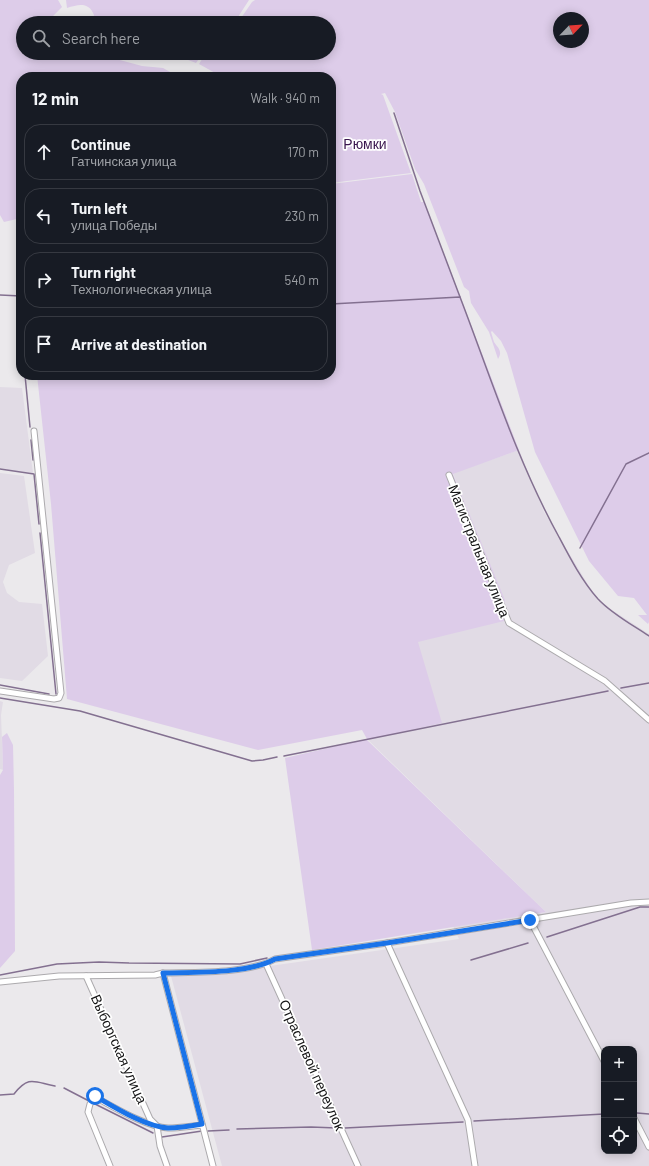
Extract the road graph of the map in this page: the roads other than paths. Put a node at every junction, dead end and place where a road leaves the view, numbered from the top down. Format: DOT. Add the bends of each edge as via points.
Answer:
graph roads {
  1 [pos="34,431"];
  2 [pos="448,475"];
  3 [pos="0,691"];
  4 [pos="649,720"];
  5 [pos="649,902"];
  6 [pos="530,920"];
  7 [pos="387,943"];
  8 [pos="266,964"];
  9 [pos="163,973"];
  10 [pos="86,976"];
  11 [pos="0,982"];
  12 [pos="601,1055"];
  13 [pos="202,1124"];
  14 [pos="637,1124"];
  15 [pos="157,1126"];
  16 [pos="649,1147"];
  17 [pos="110,1166"];
  18 [pos="167,1166"];
  19 [pos="214,1166"];
  20 [pos="358,1166"];
  21 [pos="474,1166"];
  1 -- 3 [label="street" via="61,694 59,698 54,699"];
  2 -- 4 [label="street, Магистральная улица" via="509,623 605,681"];
  5 -- 6 [label="street"];
  6 -- 7 [label="street"];
  6 -- 12 [label="street"];
  7 -- 8 [label="street" via="275,959"];
  7 -- 21 [label="street" via="468,1120"];
  8 -- 9 [label="street" via="226,970"];
  8 -- 20 [label="street, Отраслевой переулок"];
  9 -- 10 [label="street"];
  9 -- 13 [label="street"];
  10 -- 11 [label="street"];
  10 -- 15 [label="street, Выборгская улица" via="150,1119"];
  13 -- 15 [label="street" via="169,1128"];
  13 -- 19 [label="street"];
  14 -- 16 [label="street"];
  15 -- 17 [label="street" via="122,1112 95,1096 88,1112"];
  15 -- 18 [label="street, Выборгская улица"];
}
